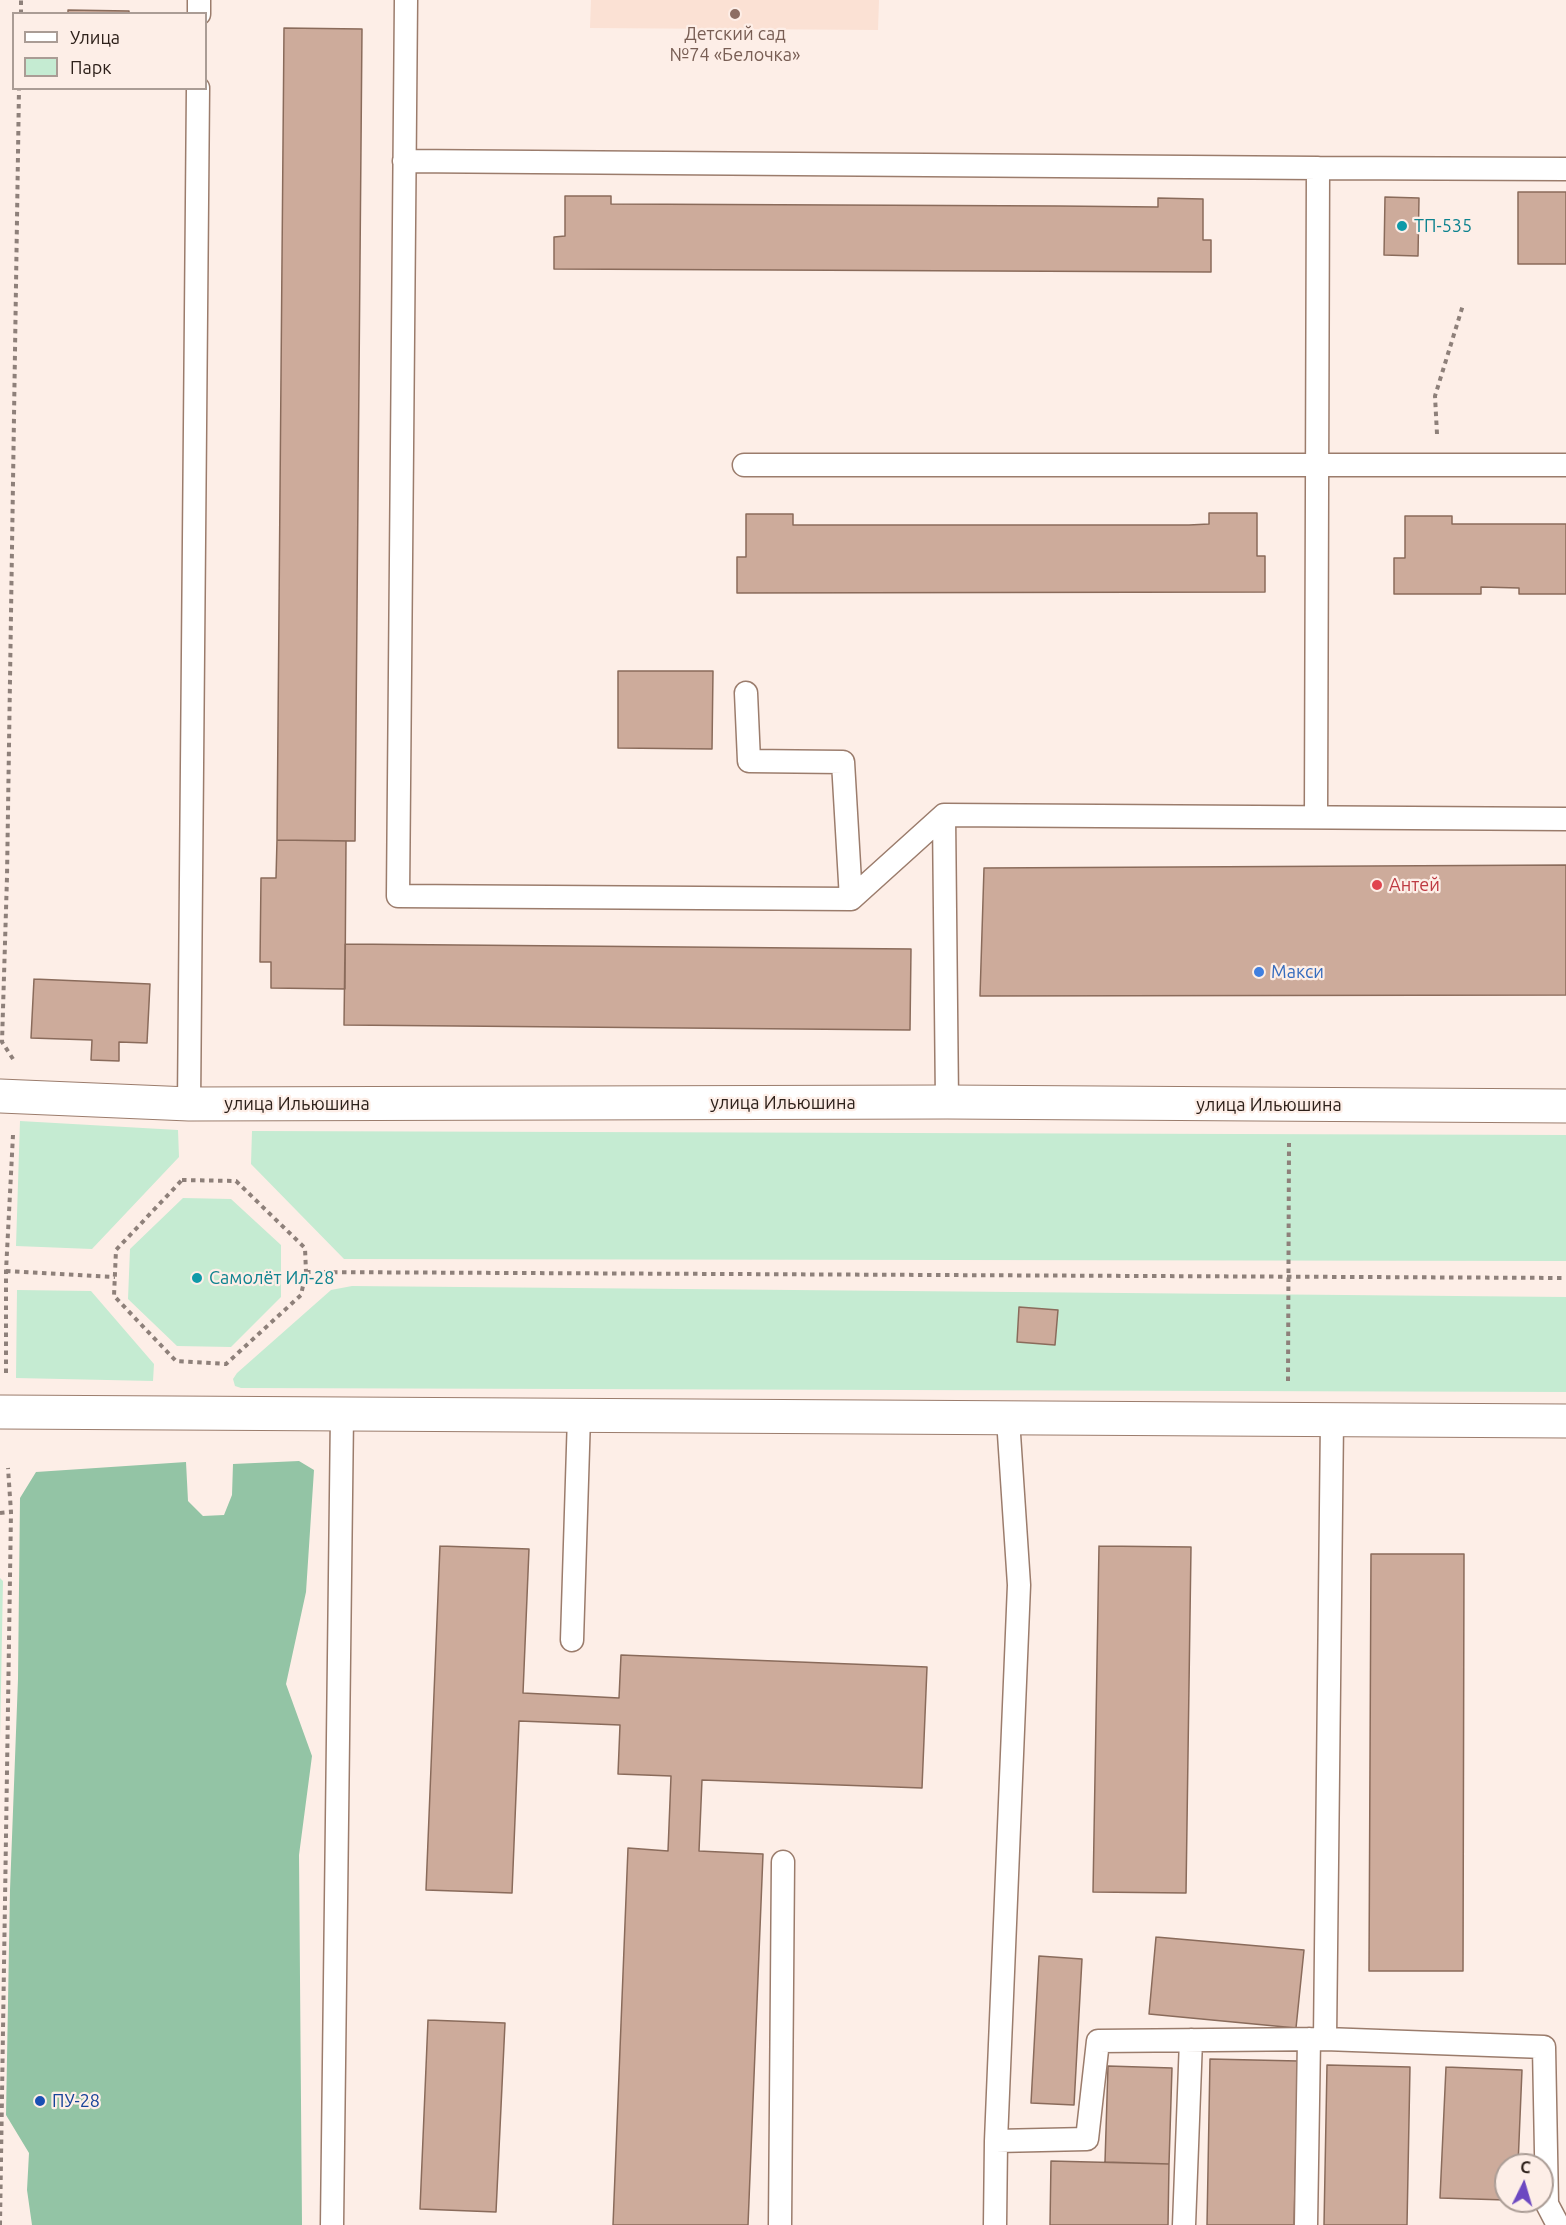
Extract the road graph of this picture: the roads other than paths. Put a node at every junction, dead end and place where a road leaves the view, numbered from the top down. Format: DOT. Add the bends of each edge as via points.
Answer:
graph roads {
  1 [pos="406,0"];
  2 [pos="198,90"];
  3 [pos="404,161"];
  4 [pos="1318,168"];
  5 [pos="1566,169"];
  6 [pos="1316,464"];
  7 [pos="744,465"];
  8 [pos="1566,465"];
  9 [pos="746,693"];
  10 [pos="944,815"];
  11 [pos="1316,816"];
  12 [pos="1566,819"];
  13 [pos="851,899"];
  14 [pos="7,1096"];
  15 [pos="947,1102"];
  16 [pos="189,1104"];
  17 [pos="1566,1106"];
  18 [pos="0,1412"];
  19 [pos="342,1414"];
  20 [pos="579,1416"];
  21 [pos="1008,1419"];
  22 [pos="1332,1420"];
  23 [pos="1566,1421"];
  24 [pos="572,1640"];
  25 [pos="783,1862"];
  26 [pos="1191,2040"];
  27 [pos="1317,2040"];
  28 [pos="996,2141"];
  29 [pos="332,2225"];
  30 [pos="780,2225"];
  31 [pos="995,2225"];
  32 [pos="1184,2225"];
  33 [pos="1306,2225"];
  34 [pos="1558,2225"];
  1 -- 3 [label="lane"];
  2 -- 16 [label="lane"];
  3 -- 4 [label="lane"];
  3 -- 13 [label="lane" via="398,896"];
  4 -- 5 [label="lane"];
  4 -- 6 [label="lane"];
  6 -- 7 [label="lane"];
  6 -- 8 [label="lane"];
  6 -- 11 [label="lane"];
  9 -- 13 [label="lane" via="749,761 843,762"];
  10 -- 11 [label="lane"];
  10 -- 13 [label="lane"];
  10 -- 15 [label="lane"];
  11 -- 12 [label="lane"];
  14 -- 16 [label="street, улица Ильюшина"];
  15 -- 16 [label="street, улица Ильюшина"];
  15 -- 17 [label="street, улица Ильюшина"];
  18 -- 19 [label="street"];
  19 -- 20 [label="street"];
  19 -- 29 [label="lane"];
  20 -- 21 [label="street"];
  20 -- 24 [label="lane"];
  21 -- 22 [label="street"];
  21 -- 28 [label="lane" via="1018,1585"];
  22 -- 23 [label="street"];
  22 -- 27 [label="lane"];
  25 -- 30 [label="lane"];
  26 -- 27 [label="lane"];
  26 -- 28 [label="lane" via="1098,2041 1087,2139"];
  26 -- 32 [label="lane"];
  27 -- 33 [label="lane"];
  27 -- 34 [label="lane" via="1544,2047 1547,2204"];
  28 -- 31 [label="lane"];
}
